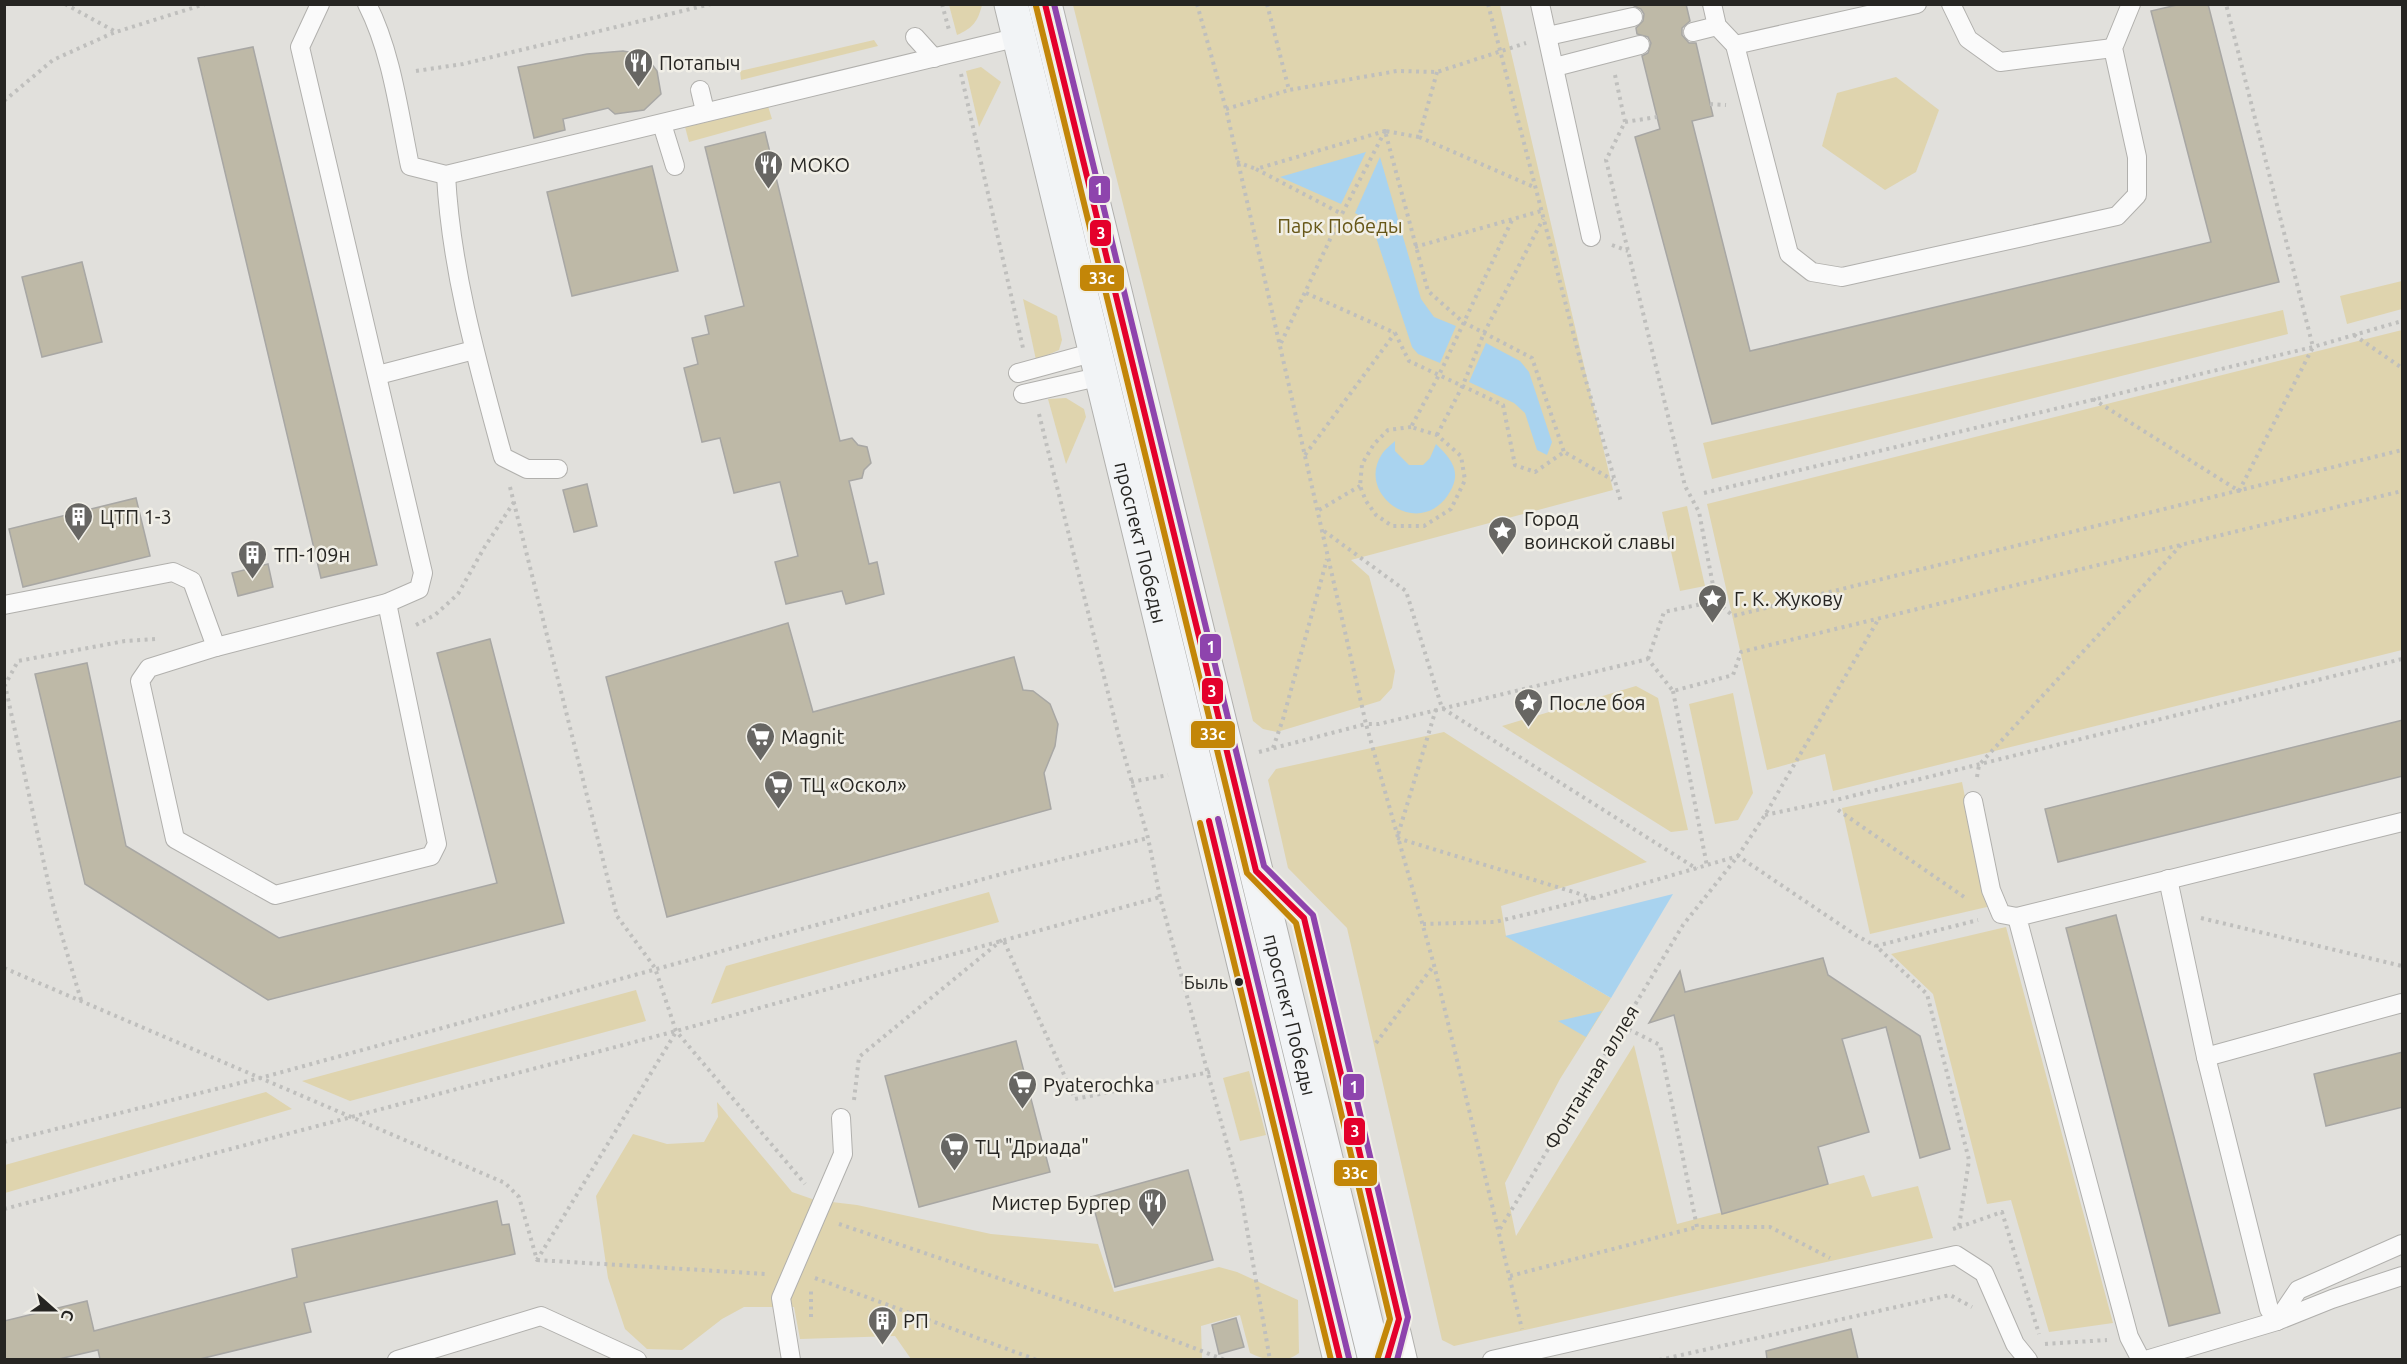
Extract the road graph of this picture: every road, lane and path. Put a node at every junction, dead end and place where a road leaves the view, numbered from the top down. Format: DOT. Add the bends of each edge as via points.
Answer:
graph roads {
  1 [pos="65,4"];
  2 [pos="205,4"];
  3 [pos="320,4"];
  4 [pos="367,4"];
  5 [pos="711,4"];
  6 [pos="942,4"];
  7 [pos="1011,4"];
  8 [pos="1045,4"];
  9 [pos="1197,4"];
  10 [pos="1266,4"];
  11 [pos="1488,4"];
  12 [pos="1540,4"];
  13 [pos="1712,4"];
  14 [pos="1917,4"];
  15 [pos="1951,4"];
  16 [pos="2131,4"];
  17 [pos="2226,4"];
  18 [pos="1633,17"];
  19 [pos="1717,26"];
  20 [pos="116,32"];
  21 [pos="1693,32"];
  22 [pos="1548,36"];
  23 [pos="915,37"];
  24 [pos="1019,37"];
  25 [pos="1640,45"];
  26 [pos="1735,45"];
  27 [pos="2113,48"];
  28 [pos="1501,50"];
  29 [pos="956,52"];
  30 [pos="1610,53"];
  31 [pos="934,58"];
  32 [pos="1555,67"];
  33 [pos="1437,72"];
  34 [pos="391,75"];
  35 [pos="700,90"];
  36 [pos="1289,90"];
  37 [pos="4,101"];
  38 [pos="1227,108"];
  39 [pos="705,111"];
  40 [pos="1657,117"];
  41 [pos="1625,122"];
  42 [pos="662,124"];
  43 [pos="1385,131"];
  44 [pos="1419,136"];
  45 [pos="1237,162"];
  46 [pos="675,166"];
  47 [pos="1256,169"];
  48 [pos="446,175"];
  49 [pos="1535,187"];
  50 [pos="1541,211"];
  51 [pos="1342,214"];
  52 [pos="1513,218"];
  53 [pos="1543,219"];
  54 [pos="1591,237"];
  55 [pos="1415,246"];
  56 [pos="1306,292"];
  57 [pos="2403,321"];
  58 [pos="1463,322"];
  59 [pos="1395,333"];
  60 [pos="1484,333"];
  61 [pos="2354,335"];
  62 [pos="1280,345"];
  63 [pos="2313,346"];
  64 [pos="474,350"];
  65 [pos="1099,364"];
  66 [pos="2403,368"];
  67 [pos="1023,371"];
  68 [pos="1440,374"];
  69 [pos="378,375"];
  70 [pos="1462,385"];
  71 [pos="1028,393"];
  72 [pos="2093,399"];
  73 [pos="1410,428"];
  74 [pos="1437,435"];
  75 [pos="2403,450"];
  76 [pos="1564,452"];
  77 [pos="1305,455"];
  78 [pos="503,457"];
  79 [pos="558,469"];
  80 [pos="1613,480"];
  81 [pos="1360,486"];
  82 [pos="2240,491"];
  83 [pos="2403,491"];
  84 [pos="1704,493"];
  85 [pos="514,502"];
  86 [pos="1621,502"];
  87 [pos="1319,511"];
  88 [pos="1323,531"];
  89 [pos="2183,544"];
  90 [pos="1328,557"];
  91 [pos="1716,600"];
  92 [pos="387,603"];
  93 [pos="4,606"];
  94 [pos="1879,619"];
  95 [pos="395,636"];
  96 [pos="158,639"];
  97 [pos="216,647"];
  98 [pos="1648,659"];
  99 [pos="2403,659"];
  100 [pos="1672,691"];
  101 [pos="1442,708"];
  102 [pos="1436,709"];
  103 [pos="1366,723"];
  104 [pos="1979,765"];
  105 [pos="1973,801"];
  106 [pos="1838,810"];
  107 [pos="1765,815"];
  108 [pos="2403,822"];
  109 [pos="1148,838"];
  110 [pos="1397,838"];
  111 [pos="1738,856"];
  112 [pos="1707,866"];
  113 [pos="1697,869"];
  114 [pos="1256,871"];
  115 [pos="2168,879"];
  116 [pos="1160,897"];
  117 [pos="1594,898"];
  118 [pos="2174,911"];
  119 [pos="2009,916"];
  120 [pos="1423,924"];
  121 [pos="1003,939"];
  122 [pos="1876,946"];
  123 [pos="1434,965"];
  124 [pos="2403,966"];
  125 [pos="4,968"];
  126 [pos="655,969"];
  127 [pos="82,1000"];
  128 [pos="2403,1003"];
  129 [pos="1622,1026"];
  130 [pos="676,1031"];
  131 [pos="1376,1043"];
  132 [pos="2206,1057"];
  133 [pos="1210,1072"];
  134 [pos="264,1077"];
  135 [pos="854,1102"];
  136 [pos="350,1117"];
  137 [pos="841,1118"];
  138 [pos="4,1142"];
  139 [pos="823,1205"];
  140 [pos="4,1209"];
  141 [pos="841,1215"];
  142 [pos="840,1226"];
  143 [pos="1698,1227"];
  144 [pos="1959,1227"];
  145 [pos="1500,1229"];
  146 [pos="1948,1231"];
  147 [pos="2403,1244"];
  148 [pos="1831,1259"];
  149 [pos="817,1266"];
  150 [pos="1510,1276"];
  151 [pos="2403,1276"];
  152 [pos="1977,1317"];
  153 [pos="1399,1319"];
  154 [pos="2277,1321"];
  155 [pos="811,1324"];
  156 [pos="2129,1336"];
  157 [pos="1527,1351"];
  158 [pos="397,1359"];
  159 [pos="637,1359"];
  160 [pos="791,1359"];
  161 [pos="1226,1359"];
  162 [pos="1270,1359"];
  163 [pos="1340,1359"];
  164 [pos="1375,1359"];
  165 [pos="1387,1359"];
  166 [pos="1408,1359"];
  167 [pos="1492,1359"];
  168 [pos="1659,1359"];
  169 [pos="2028,1359"];
  170 [pos="2141,1359"];
  171 [pos="2146,1359"];
  1 -- 20 [label="path"];
  2 -- 20 [label="path"];
  3 -- 69 [label="lane" via="300,46"];
  4 -- 34 [label="lane"];
  5 -- 34 [label="path" via="463,64"];
  6 -- 29 [label="path"];
  7 -- 24 [label="main road, проспект Победы"];
  8 -- 114 [label="main road, проспект Победы"];
  9 -- 38 [label="path"];
  10 -- 36 [label="path"];
  11 -- 28 [label="path"];
  12 -- 22 [label="lane"];
  13 -- 19 [label="lane"];
  14 -- 26 [label="lane"];
  15 -- 27 [label="lane" via="1968,39 2000,62"];
  16 -- 27 [label="lane"];
  17 -- 63 [label="path"];
  18 -- 22 [label="lane"];
  19 -- 21 [label="lane"];
  19 -- 26 [label="lane"];
  20 -- 37 [label="path" via="53,60"];
  22 -- 28 [label="path"];
  22 -- 32 [label="lane"];
  23 -- 31 [label="lane"];
  24 -- 29 [label="lane"];
  24 -- 65 [label="main road, проспект Победы"];
  25 -- 30 [label="lane"];
  26 -- 27 [label="lane" via="1789,254 1812,272 1842,277 2117,216 2137,195 2137,157"];
  28 -- 33 [label="path"];
  28 -- 49 [label="path"];
  29 -- 31 [label="lane"];
  29 -- 67 [label="path"];
  30 -- 32 [label="lane"];
  30 -- 41 [label="path"];
  31 -- 39 [label="lane"];
  32 -- 54 [label="lane"];
  33 -- 36 [label="path" via="1397,71"];
  33 -- 44 [label="path"];
  34 -- 48 [label="lane" via="410,166"];
  35 -- 39 [label="lane"];
  36 -- 38 [label="path"];
  38 -- 45 [label="path"];
  39 -- 42 [label="lane"];
  40 -- 41 [label="path"];
  41 -- 91 [label="path" via="1606,160 1685,486 1699,513"];
  42 -- 46 [label="lane"];
  42 -- 48 [label="lane"];
  43 -- 44 [label="path"];
  43 -- 47 [label="path"];
  43 -- 51 [label="path"];
  43 -- 55 [label="path"];
  44 -- 49 [label="path"];
  45 -- 47 [label="path"];
  45 -- 62 [label="path"];
  47 -- 51 [label="path"];
  48 -- 64 [label="lane" via="447,204"];
  49 -- 50 [label="path"];
  50 -- 52 [label="path"];
  50 -- 53 [label="path"];
  51 -- 56 [label="path"];
  52 -- 55 [label="path"];
  52 -- 58 [label="path"];
  53 -- 60 [label="path"];
  53 -- 80 [label="path"];
  55 -- 58 [label="path" via="1428,291"];
  56 -- 59 [label="path"];
  56 -- 62 [label="path"];
  57 -- 61 [label="path"];
  58 -- 60 [label="path"];
  58 -- 68 [label="path"];
  59 -- 68 [label="path" via="1409,361"];
  59 -- 77 [label="path"];
  60 -- 70 [label="path"];
  60 -- 76 [label="path" via="1532,358"];
  61 -- 63 [label="path"];
  61 -- 66 [label="path"];
  62 -- 77 [label="path"];
  63 -- 72 [label="path"];
  63 -- 82 [label="path"];
  64 -- 69 [label="lane"];
  64 -- 78 [label="lane"];
  65 -- 67 [label="lane"];
  65 -- 71 [label="lane"];
  65 -- 163 [label="main road, проспект Победы"];
  68 -- 70 [label="path"];
  68 -- 73 [label="path"];
  69 -- 92 [label="lane" via="423,573 419,589"];
  70 -- 74 [label="path"];
  70 -- 76 [label="path" via="1503,405 1515,465 1535,472"];
  71 -- 109 [label="path"];
  72 -- 82 [label="path"];
  72 -- 84 [label="path"];
  73 -- 74 [label="path"];
  73 -- 81 [label="path" via="1388,430 1374,444 1362,464"];
  74 -- 81 [label="path" via="1461,456 1465,480 1451,509 1424,526 1392,526 1376,515"];
  75 -- 82 [label="path"];
  76 -- 80 [label="path"];
  77 -- 87 [label="path"];
  78 -- 79 [label="lane" via="527,469"];
  78 -- 85 [label="path"];
  80 -- 86 [label="path"];
  81 -- 87 [label="path"];
  82 -- 91 [label="path" via="1733,616"];
  83 -- 89 [label="path"];
  85 -- 95 [label="path" via="458,594 435,615"];
  85 -- 126 [label="path" via="617,916"];
  87 -- 88 [label="path"];
  88 -- 90 [label="path"];
  88 -- 101 [label="path" via="1406,591"];
  89 -- 94 [label="path"];
  89 -- 104 [label="path"];
  90 -- 103 [label="path"];
  90 -- 103 [label="path" via="1272,749"];
  91 -- 98 [label="path" via="1664,612"];
  92 -- 95 [label="lane"];
  92 -- 97 [label="lane"];
  93 -- 97 [label="lane" via="173,572 192,581"];
  94 -- 100 [label="path" via="1741,652 1733,675"];
  94 -- 107 [label="path, Фонтанная аллея"];
  95 -- 97 [label="lane" via="437,844 431,856 275,895 175,839 140,681 149,668"];
  96 -- 127 [label="path" via="125,641 18,661 5,684 54,909"];
  98 -- 100 [label="path"];
  98 -- 101 [label="path"];
  99 -- 104 [label="path"];
  100 -- 112 [label="path"];
  101 -- 102 [label="path"];
  101 -- 113 [label="path"];
  102 -- 103 [label="path" via="1378,724"];
  102 -- 110 [label="path"];
  103 -- 110 [label="path"];
  104 -- 105 [label="path"];
  104 -- 107 [label="path"];
  105 -- 119 [label="lane" via="1991,890"];
  106 -- 119 [label="path" via="1976,905"];
  107 -- 111 [label="path, Фонтанная аллея"];
  108 -- 115 [label="lane"];
  109 -- 116 [label="path"];
  109 -- 126 [label="path"];
  110 -- 117 [label="path"];
  110 -- 120 [label="path"];
  111 -- 112 [label="path"];
  111 -- 122 [label="path"];
  111 -- 129 [label="path, Фонтанная аллея" via="1683,925"];
  112 -- 113 [label="path"];
  113 -- 117 [label="path"];
  114 -- 153 [label="lane" via="1304,918"];
  114 -- 164 [label="main road, проспект Победы"];
  115 -- 118 [label="lane"];
  115 -- 119 [label="lane"];
  116 -- 121 [label="path"];
  116 -- 133 [label="path"];
  117 -- 120 [label="path" via="1495,922"];
  118 -- 124 [label="path"];
  118 -- 132 [label="lane"];
  119 -- 122 [label="path"];
  119 -- 156 [label="lane"];
  120 -- 123 [label="path"];
  121 -- 130 [label="path"];
  121 -- 133 [label="path" via="1075,1099"];
  121 -- 135 [label="path" via="859,1057"];
  122 -- 144 [label="path" via="1927,994 1969,1160"];
  123 -- 131 [label="path"];
  123 -- 145 [label="path"];
  125 -- 127 [label="path"];
  126 -- 130 [label="path"];
  126 -- 134 [label="path"];
  127 -- 134 [label="path"];
  128 -- 132 [label="lane"];
  129 -- 143 [label="path" via="1660,1046"];
  129 -- 145 [label="path, Фонтанная аллея"];
  130 -- 136 [label="path"];
  130 -- 136 [label="path" via="537,1260 519,1197 505,1183"];
  130 -- 139 [label="path"];
  132 -- 154 [label="lane" via="2269,1309"];
  133 -- 162 [label="path" via="1241,1195"];
  134 -- 136 [label="path"];
  134 -- 138 [label="path"];
  136 -- 140 [label="path"];
  137 -- 139 [label="lane" via="843,1154"];
  139 -- 142 [label="path"];
  139 -- 160 [label="lane" via="782,1298"];
  141 -- 142 [label="path"];
  142 -- 161 [label="path" via="1116,1317"];
  143 -- 148 [label="path" via="1770,1227"];
  143 -- 150 [label="path"];
  144 -- 146 [label="path"];
  144 -- 156 [label="path" via="2002,1212 2042,1344"];
  145 -- 150 [label="path"];
  147 -- 154 [label="lane" via="2298,1290"];
  149 -- 155 [label="path" via="812,1276"];
  150 -- 157 [label="path"];
  151 -- 154 [label="lane"];
  152 -- 168 [label="path" via="1972,1307 1950,1294"];
  153 -- 165 [label="lane"];
  153 -- 166 [label="lane"];
  154 -- 171 [label="lane"];
  156 -- 170 [label="lane"];
  157 -- 167 [label="lane"];
  157 -- 169 [label="lane" via="1956,1255 1984,1273 2015,1344"];
  158 -- 159 [label="lane" via="541,1316"];
}
